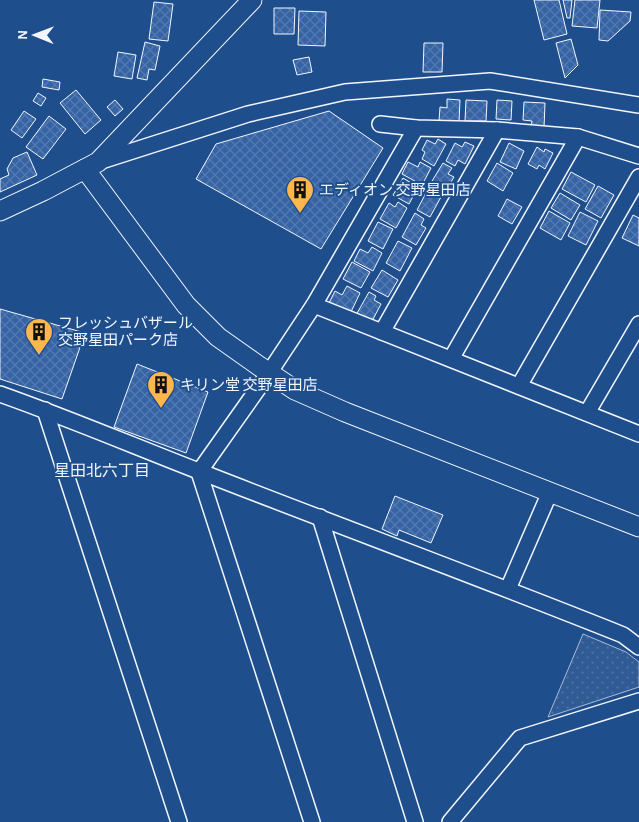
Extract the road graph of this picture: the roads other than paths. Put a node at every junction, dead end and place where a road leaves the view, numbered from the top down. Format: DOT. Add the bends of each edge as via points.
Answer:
graph roads {
  1 [pos="252,0"];
  2 [pos="639,106"];
  3 [pos="380,124"];
  4 [pos="416,128"];
  5 [pos="497,130"];
  6 [pos="578,137"];
  7 [pos="639,156"];
  8 [pos="92,166"];
  9 [pos="639,177"];
  10 [pos="0,211"];
  11 [pos="314,305"];
  12 [pos="639,324"];
  13 [pos="382,332"];
  14 [pos="451,359"];
  15 [pos="269,373"];
  16 [pos="519,386"];
  17 [pos="0,394"];
  18 [pos="45,410"];
  19 [pos="587,413"];
  20 [pos="639,434"];
  21 [pos="199,472"];
  22 [pos="550,492"];
  23 [pos="320,517"];
  24 [pos="639,527"];
  25 [pos="508,589"];
  26 [pos="639,647"];
  27 [pos="639,702"];
  28 [pos="179,822"];
  29 [pos="312,822"];
  30 [pos="415,822"];
  31 [pos="450,822"];
  1 -- 8 [label="street"];
  2 -- 8 [label="street" via="490,81 345,92 248,114"];
  3 -- 4 [label="street"];
  4 -- 5 [label="street"];
  4 -- 11 [label="street"];
  5 -- 6 [label="street"];
  5 -- 13 [label="street"];
  6 -- 7 [label="street"];
  6 -- 14 [label="street"];
  8 -- 10 [label="street"];
  8 -- 15 [label="street" via="186,305 218,337"];
  9 -- 16 [label="street"];
  11 -- 13 [label="street"];
  11 -- 15 [label="street"];
  12 -- 19 [label="street"];
  13 -- 14 [label="street"];
  14 -- 16 [label="street"];
  15 -- 21 [label="street"];
  15 -- 22 [label="street" via="295,390 345,412"];
  16 -- 19 [label="street"];
  17 -- 18 [label="street"];
  18 -- 21 [label="street"];
  18 -- 28 [label="street"];
  19 -- 20 [label="street"];
  21 -- 23 [label="street"];
  21 -- 29 [label="street"];
  22 -- 24 [label="street"];
  22 -- 25 [label="street"];
  23 -- 25 [label="street"];
  23 -- 30 [label="street"];
  25 -- 26 [label="street" via="624,635"];
  27 -- 31 [label="street" via="520,738"];
}
